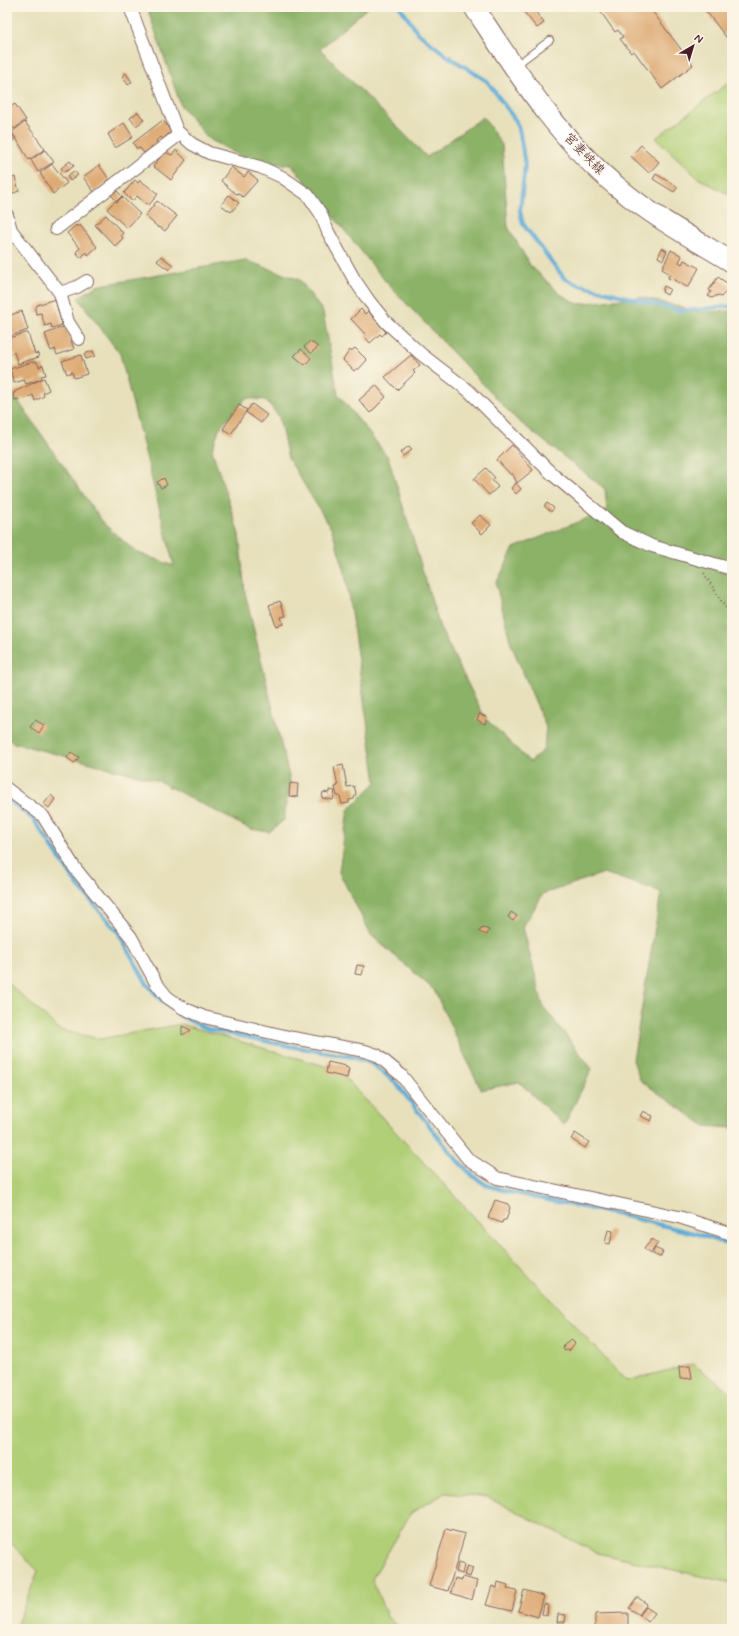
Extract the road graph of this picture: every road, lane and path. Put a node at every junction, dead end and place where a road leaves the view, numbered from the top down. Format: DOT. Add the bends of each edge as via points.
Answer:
graph roads {
  1 [pos="130,7"];
  2 [pos="474,7"];
  3 [pos="550,40"];
  4 [pos="514,67"];
  5 [pos="180,134"];
  6 [pos="7,215"];
  7 [pos="56,229"];
  8 [pos="732,262"];
  9 [pos="86,281"];
  10 [pos="60,293"];
  11 [pos="79,339"];
  12 [pos="695,558"];
  13 [pos="732,569"];
  14 [pos="732,611"];
  15 [pos="7,789"];
  16 [pos="732,1234"];
  1 -- 5 [label="street"];
  2 -- 4 [label="main road, 宮妻峡線"];
  3 -- 4 [label="lane"];
  4 -- 8 [label="main road, 宮妻峡線" via="547,114 597,169 620,190 654,215"];
  5 -- 7 [label="street"];
  5 -- 12 [label="street" via="209,153 260,167 282,177 308,195 321,214 328,232 358,285 400,335 469,391 552,474 622,532 652,546"];
  6 -- 10 [label="street" via="11,230"];
  9 -- 10 [label="street"];
  10 -- 11 [label="street" via="68,322"];
  12 -- 13 [label="street"];
  12 -- 14 [label="path" via="725,607"];
  15 -- 16 [label="street" via="42,816 74,867 130,937 156,983 167,997 183,1008 204,1017 377,1055 401,1075 468,1159 497,1178 679,1217"];
}
